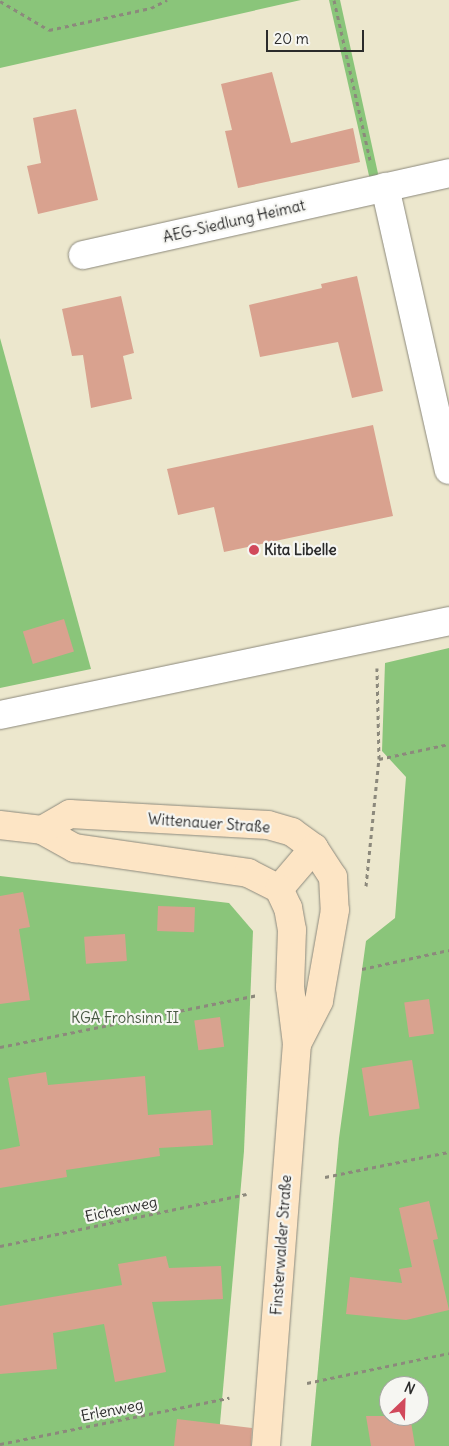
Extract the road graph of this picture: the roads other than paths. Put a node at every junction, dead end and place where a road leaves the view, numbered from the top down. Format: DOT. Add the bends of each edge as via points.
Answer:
graph roads {
  1 [pos="449,173"];
  2 [pos="385,187"];
  3 [pos="83,255"];
  4 [pos="449,470"];
  5 [pos="449,621"];
  6 [pos="0,715"];
  7 [pos="0,825"];
  8 [pos="42,830"];
  9 [pos="314,848"];
  10 [pos="279,889"];
  11 [pos="297,1044"];
  12 [pos="266,1446"];
  1 -- 2 [label="street, AEG-Siedlung Heimat"];
  2 -- 3 [label="street, AEG-Siedlung Heimat"];
  2 -- 4 [label="street"];
  5 -- 6 [label="street"];
  7 -- 8 [label="street"];
  8 -- 9 [label="street, Wittenauer Straße" via="70,814 268,825 292,832"];
  8 -- 10 [label="street" via="76,848 248,873"];
  9 -- 10 [label="street"];
  9 -- 11 [label="street, Finsterwalder Straße" via="333,877 335,910 319,1001"];
  10 -- 11 [label="street, Finsterwalder Straße" via="288,908 292,930 290,987"];
  11 -- 12 [label="street, Finsterwalder Straße"];
}
